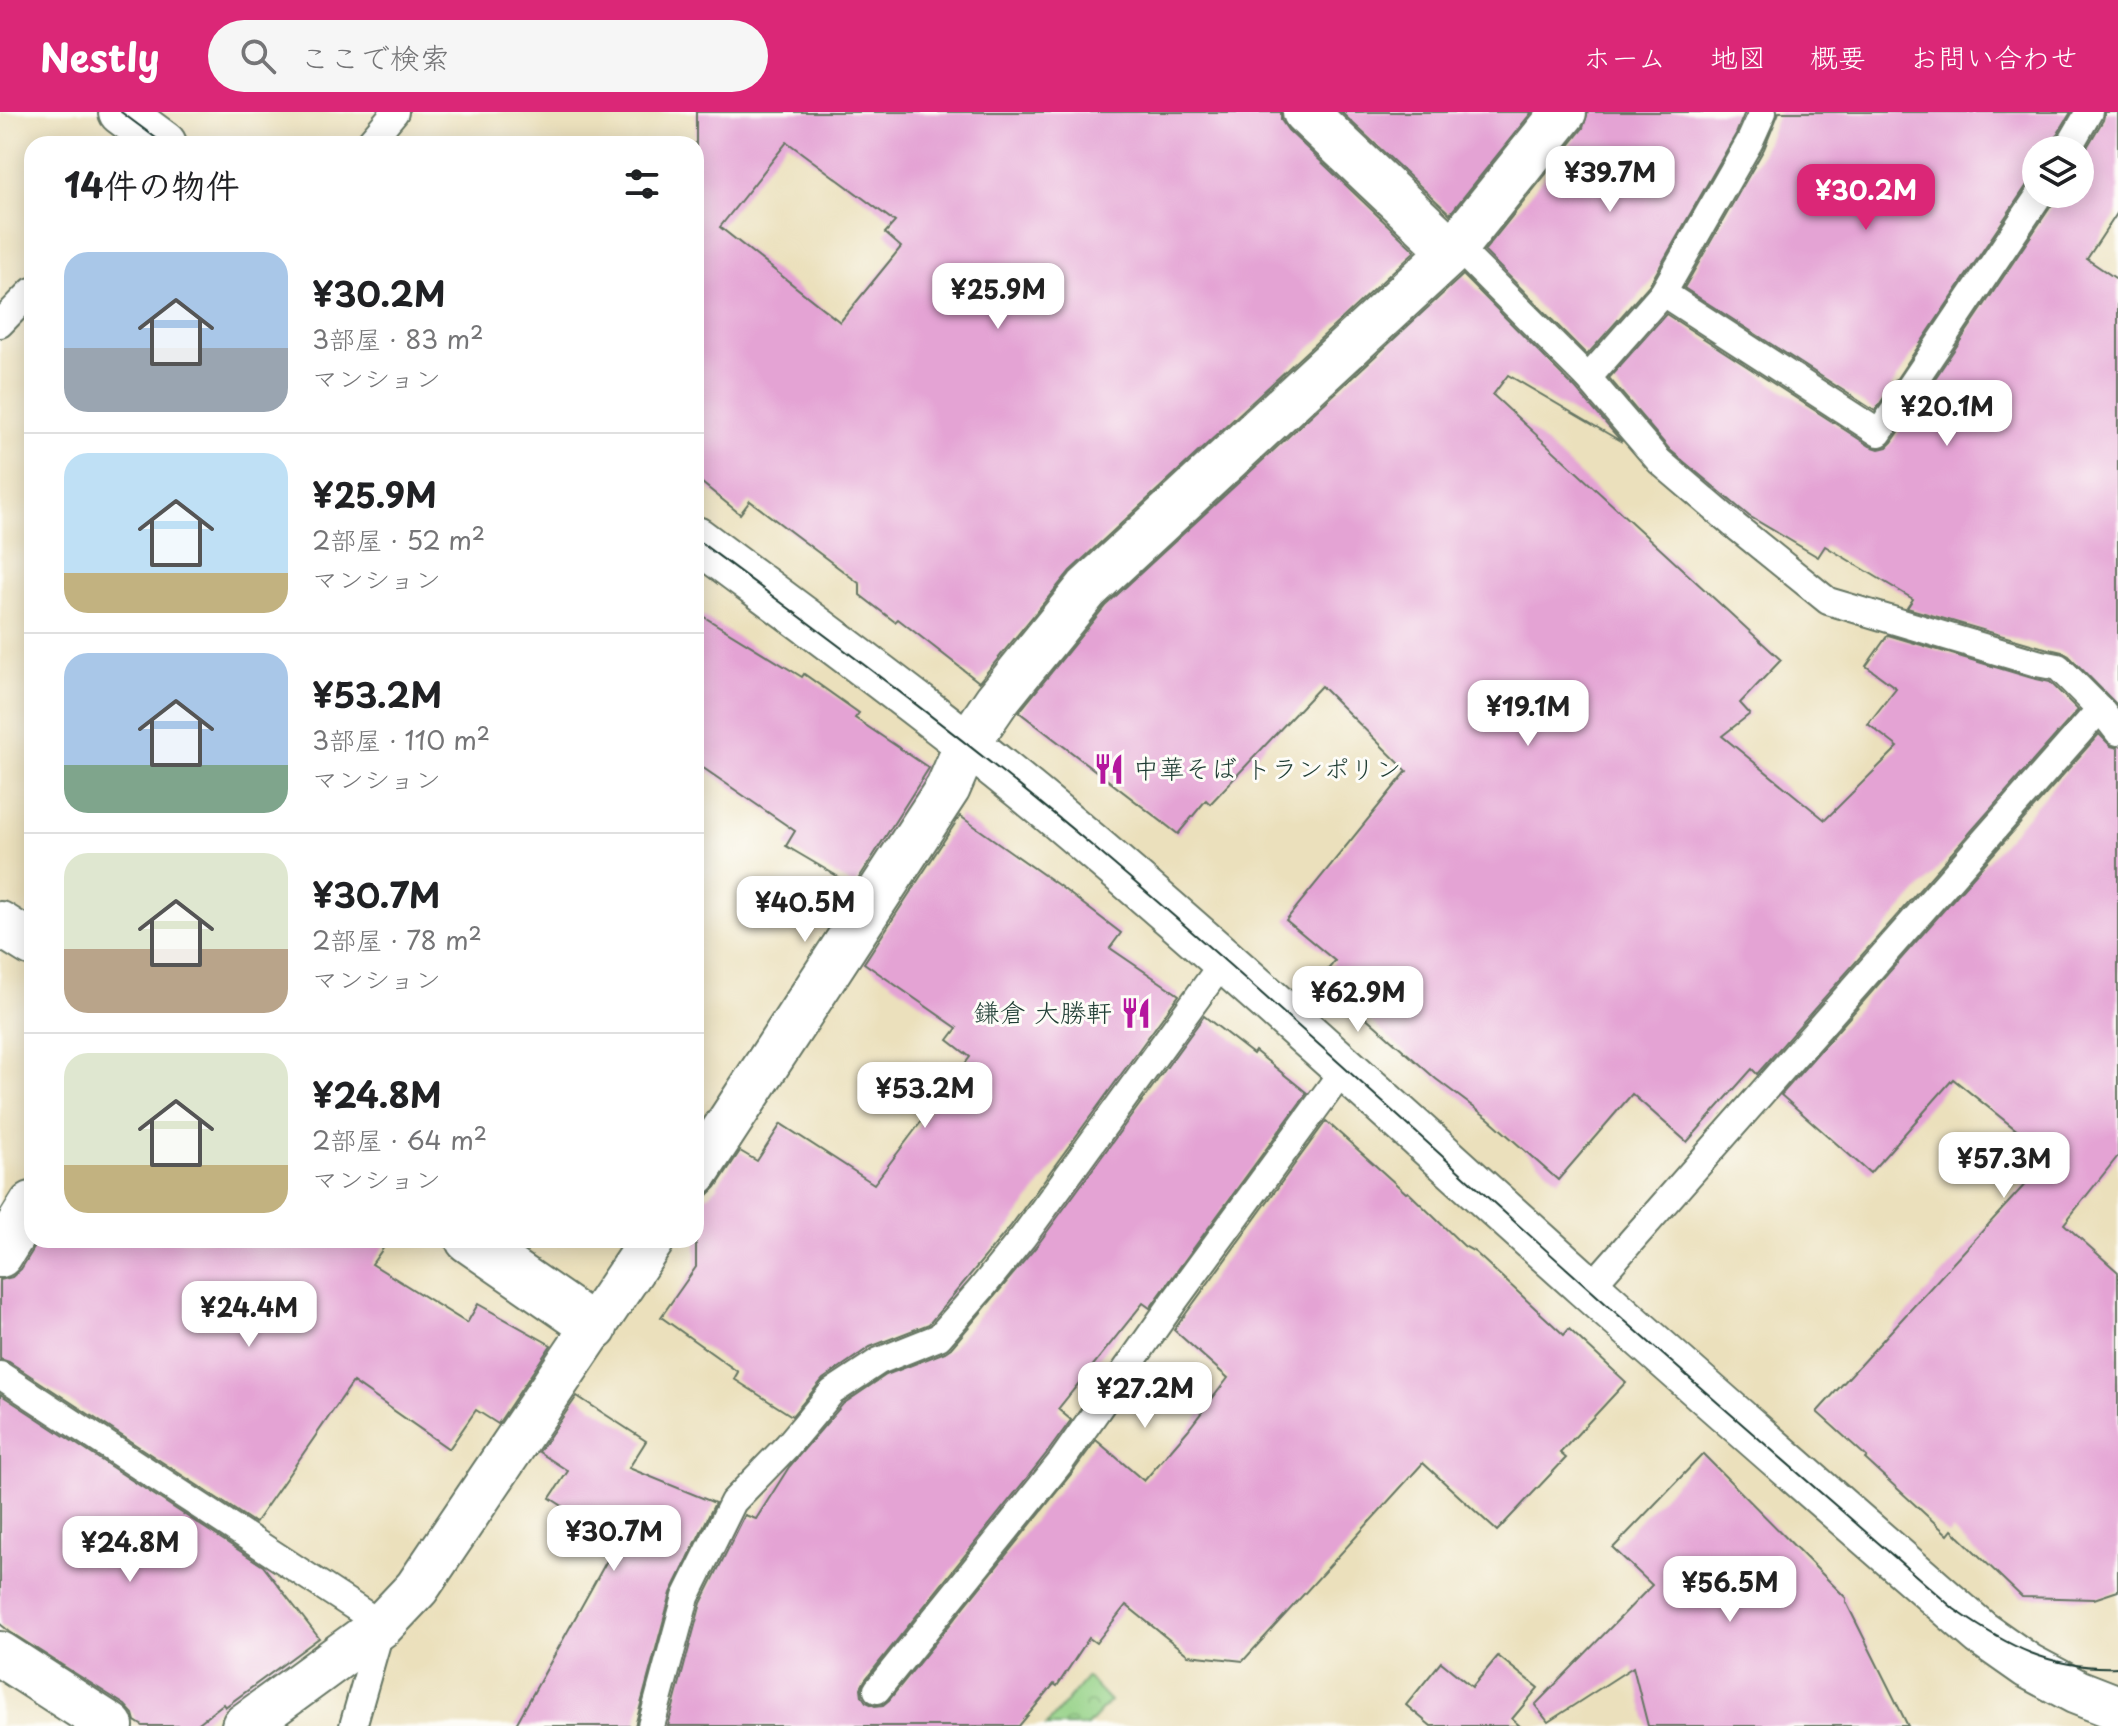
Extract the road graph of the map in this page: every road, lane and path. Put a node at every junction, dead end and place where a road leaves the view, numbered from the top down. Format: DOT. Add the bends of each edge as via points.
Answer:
graph roads {
  1 [pos="121,112"];
  2 [pos="395,112"];
  3 [pos="1305,112"];
  4 [pos="1564,112"];
  5 [pos="1763,112"];
  6 [pos="2089,112"];
  7 [pos="153,136"];
  8 [pos="375,136"];
  9 [pos="2075,136"];
  10 [pos="2031,208"];
  11 [pos="1454,249"];
  12 [pos="1663,293"];
  13 [pos="24,299"];
  14 [pos="0,324"];
  15 [pos="1588,378"];
  16 [pos="704,545"];
  17 [pos="2100,709"];
  18 [pos="2118,732"];
  19 [pos="967,744"];
  20 [pos="0,924"];
  21 [pos="24,939"];
  22 [pos="1224,961"];
  23 [pos="1345,1068"];
  24 [pos="704,1161"];
  25 [pos="24,1217"];
  26 [pos="480,1248"];
  27 [pos="647,1248"];
  28 [pos="0,1255"];
  29 [pos="1589,1289"];
  30 [pos="595,1328"];
  31 [pos="0,1375"];
  32 [pos="382,1625"];
  33 [pos="0,1654"];
  34 [pos="877,1690"];
  35 [pos="2118,1708"];
  36 [pos="111,1726"];
  37 [pos="244,1726"];
  38 [pos="353,1726"];
  39 [pos="651,1726"];
  1 -- 7 [label="street"];
  2 -- 8 [label="lane"];
  3 -- 11 [label="street"];
  4 -- 11 [label="street"];
  5 -- 12 [label="lane"];
  6 -- 9 [label="lane"];
  10 -- 12 [label="lane" via="1879,433"];
  11 -- 15 [label="lane"];
  11 -- 19 [label="street" via="1087,589"];
  12 -- 15 [label="lane"];
  13 -- 14 [label="lane"];
  15 -- 17 [label="lane" via="1659,461 1828,601 2058,667"];
  16 -- 19 [label="street"];
  17 -- 18 [label="lane"];
  17 -- 29 [label="lane"];
  19 -- 22 [label="street"];
  19 -- 24 [label="street" via="948,788"];
  20 -- 21 [label="street"];
  22 -- 23 [label="street"];
  22 -- 39 [label="lane" via="1023,1237 939,1337 879,1361 832,1392 733,1502 686,1597"];
  23 -- 29 [label="street"];
  23 -- 34 [label="lane" via="1060,1463"];
  25 -- 28 [label="street"];
  26 -- 30 [label="street"];
  27 -- 30 [label="street"];
  29 -- 35 [label="street" via="1981,1633 2028,1666"];
  30 -- 32 [label="street" via="417,1588"];
  31 -- 32 [label="lane"];
  32 -- 37 [label="street"];
  32 -- 38 [label="lane"];
  33 -- 36 [label="street"];
}
